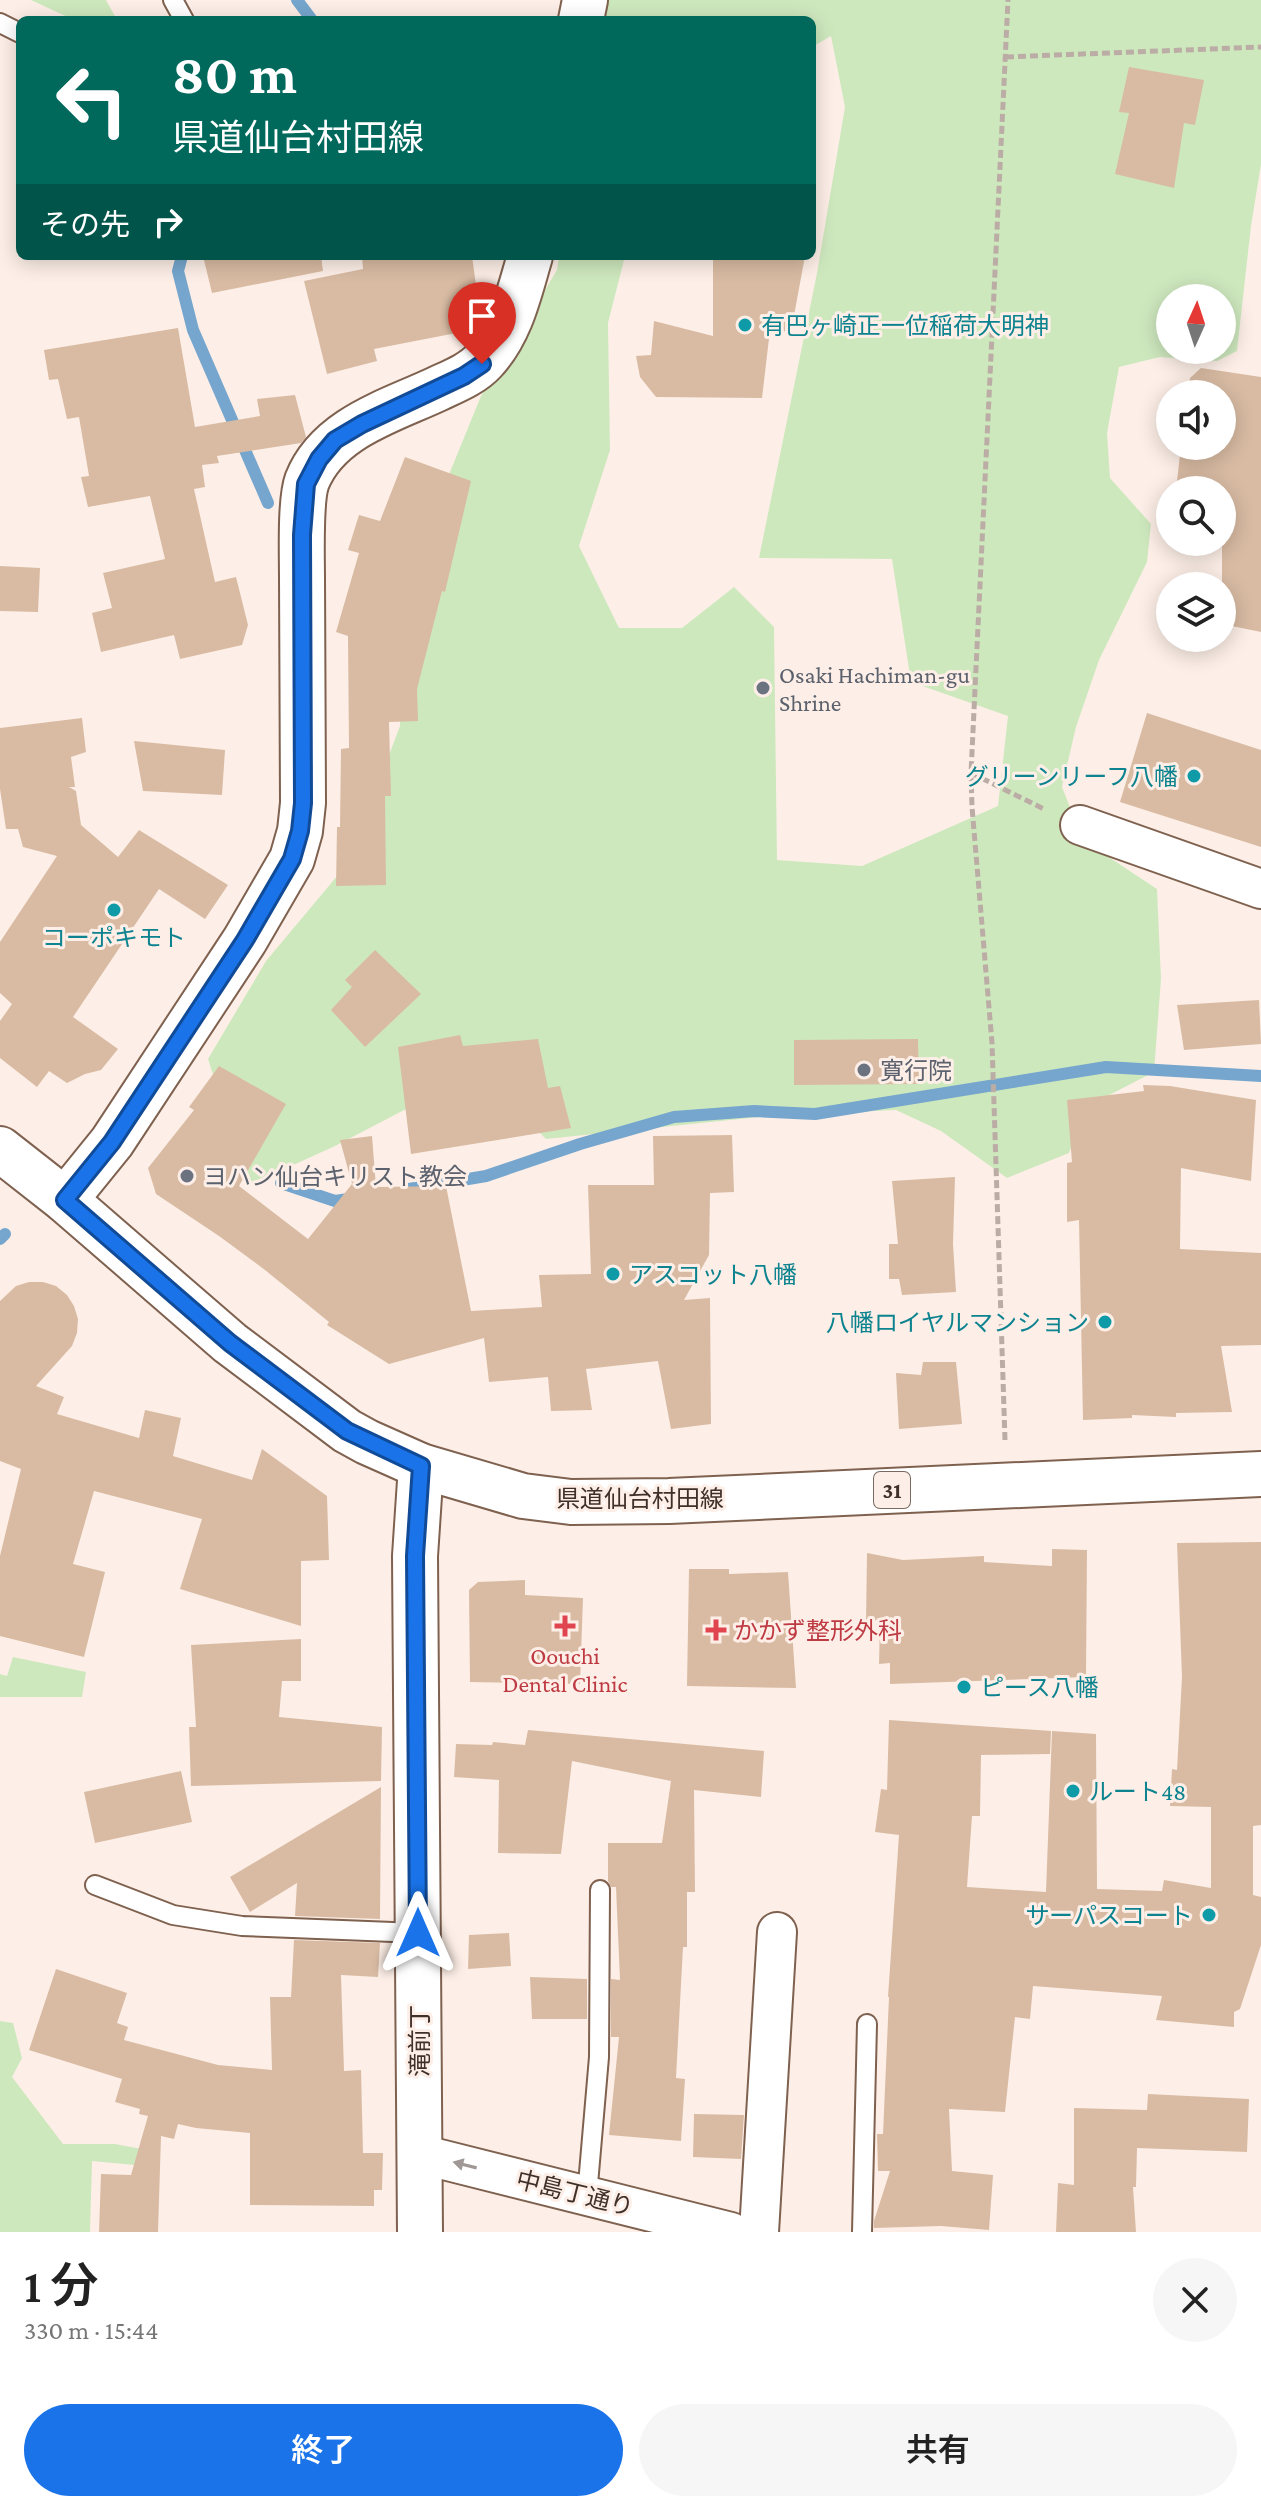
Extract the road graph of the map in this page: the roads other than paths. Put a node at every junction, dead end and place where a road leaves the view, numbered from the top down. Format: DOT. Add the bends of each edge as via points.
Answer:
graph roads {
  1 [pos="529,260"];
  2 [pos="1080,825"];
  3 [pos="1261,889"];
  4 [pos="0,1149"];
  5 [pos="65,1200"];
  6 [pos="421,1466"];
  7 [pos="1261,1474"];
  8 [pos="95,1885"];
  9 [pos="600,1890"];
  10 [pos="777,1932"];
  11 [pos="418,1933"];
  12 [pos="867,2024"];
  13 [pos="420,2154"];
  14 [pos="587,2196"];
  15 [pos="420,2232"];
  16 [pos="731,2232"];
  17 [pos="759,2232"];
  18 [pos="862,2232"];
  1 -- 5 [label="street" via="512,315 482,364 335,440 306,484 303,803 292,859 112,1142"];
  2 -- 3 [label="street"];
  4 -- 5 [label="street, 31"];
  5 -- 6 [label="street, 県道仙台村田線 / 31" via="230,1343 367,1442"];
  6 -- 7 [label="street, 県道仙台村田線 / 31" via="523,1496 571,1502"];
  6 -- 11 [label="street, 滝前丁" via="415,1556"];
  8 -- 11 [label="lane" via="173,1915 242,1926"];
  9 -- 14 [label="lane" via="599,2057"];
  10 -- 17 [label="street"];
  11 -- 13 [label="street, 滝前丁"];
  12 -- 18 [label="lane"];
  14 -- 13 [label="street, 中島丁通り, one-way"];
  13 -- 15 [label="street, 滝前丁"];
  14 -- 16 [label="street, 中島丁通り"];
}
